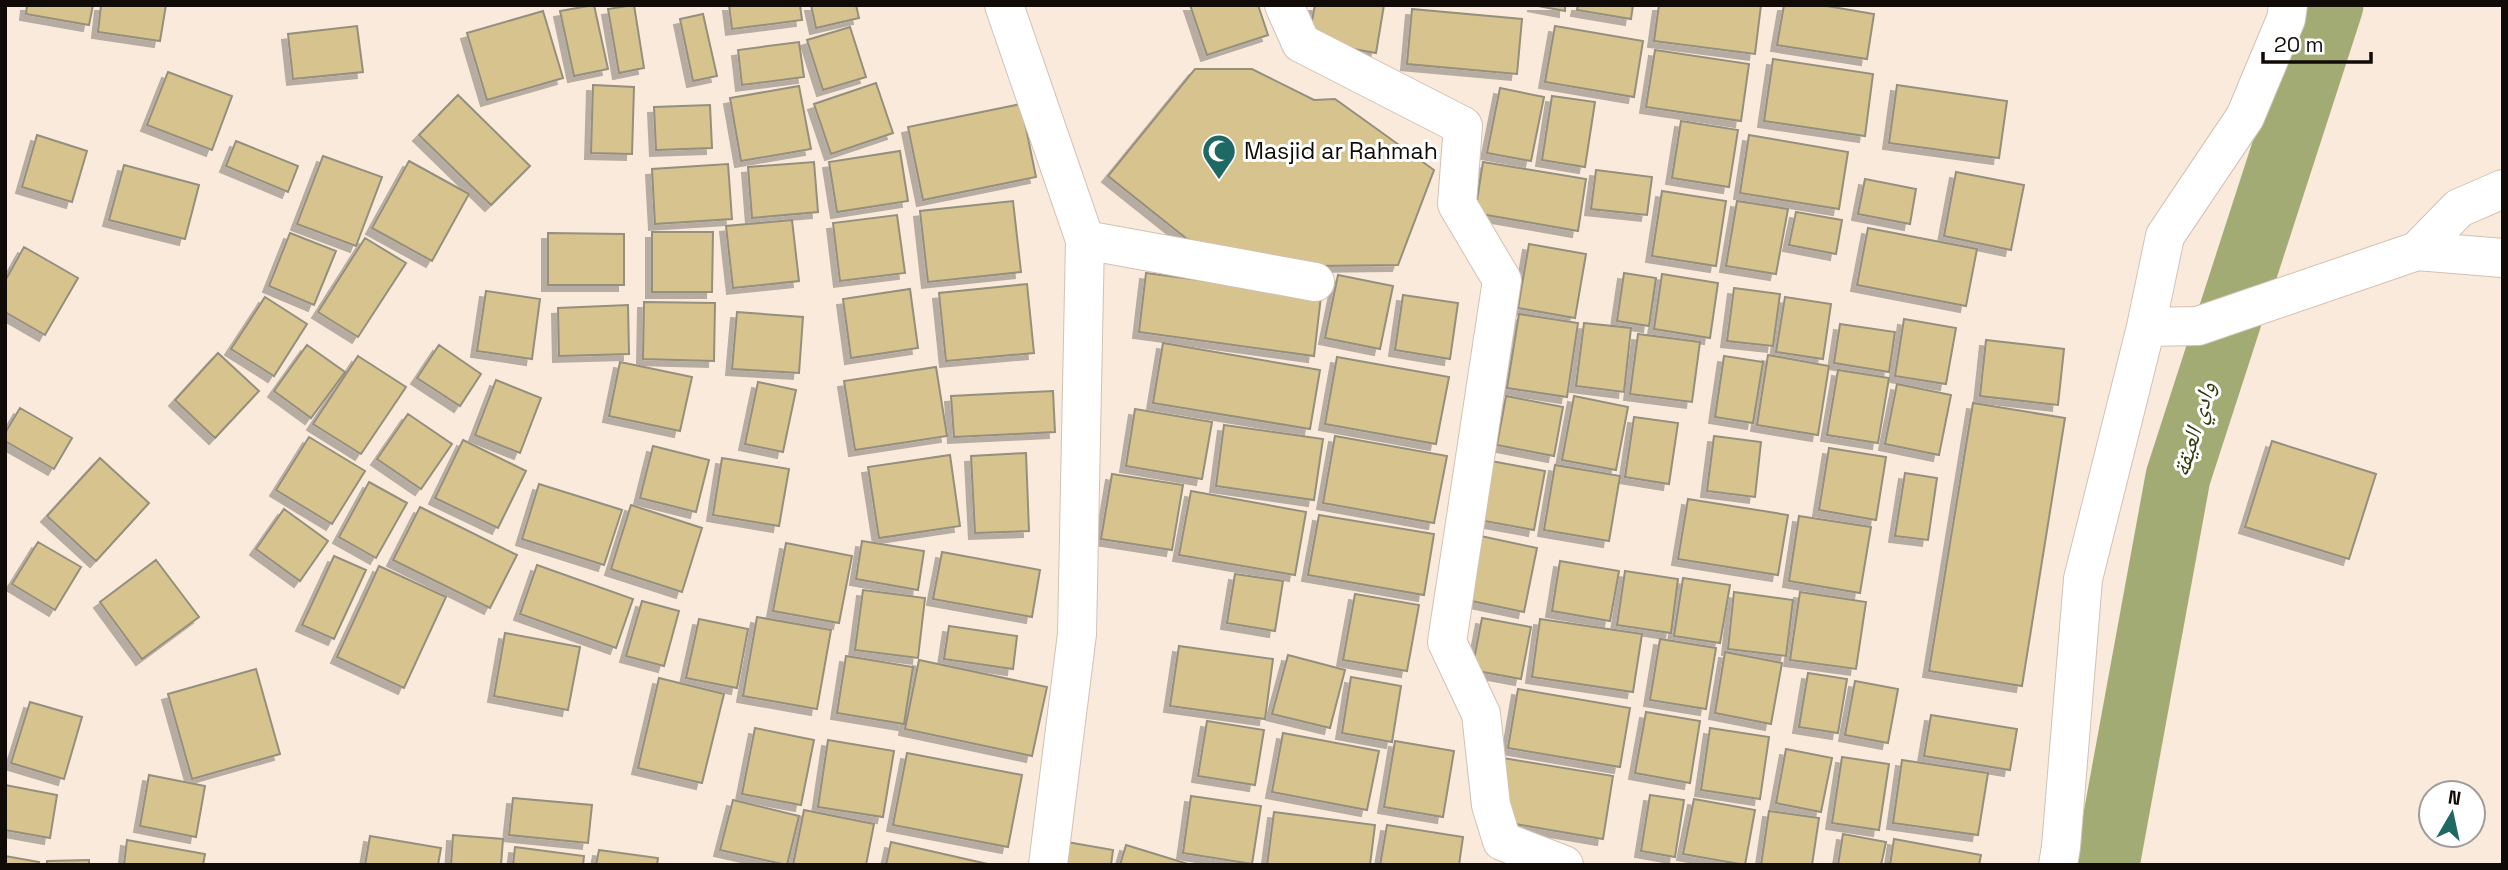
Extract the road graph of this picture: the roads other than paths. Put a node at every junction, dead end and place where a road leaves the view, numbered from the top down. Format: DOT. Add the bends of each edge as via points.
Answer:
graph roads {
  1 [pos="1004,5"];
  2 [pos="1284,5"];
  3 [pos="2288,5"];
  4 [pos="2503,189"];
  5 [pos="1085,240"];
  6 [pos="2417,251"];
  7 [pos="2503,258"];
  8 [pos="1315,282"];
  9 [pos="2146,327"];
  10 [pos="1048,865"];
  11 [pos="1564,865"];
  12 [pos="2057,865"];
  1 -- 5 [label="street"];
  2 -- 11 [label="street" via="1300,43 1464,126 1457,204 1502,280 1447,642 1481,714 1491,805 1502,841"];
  3 -- 9 [label="street" via="2245,117 2165,236"];
  4 -- 6 [label="street" via="2459,208"];
  5 -- 8 [label="street"];
  5 -- 10 [label="street" via="1077,634"];
  6 -- 7 [label="street"];
  6 -- 9 [label="street" via="2198,326"];
  9 -- 12 [label="street" via="2083,579"];
}
